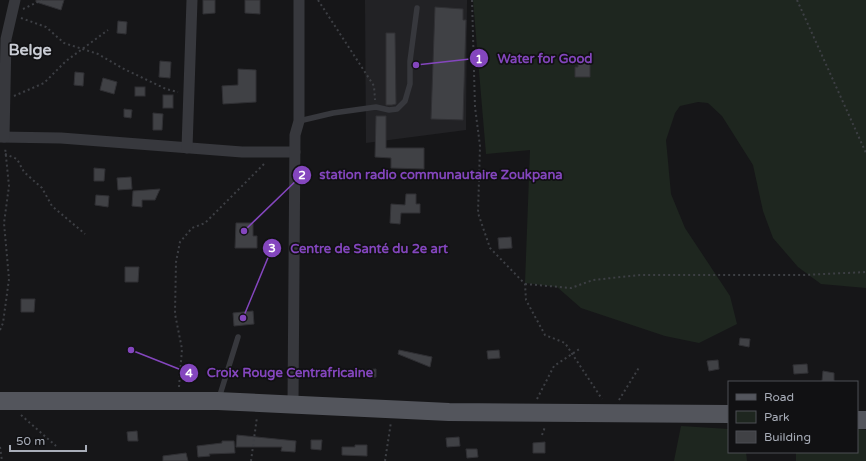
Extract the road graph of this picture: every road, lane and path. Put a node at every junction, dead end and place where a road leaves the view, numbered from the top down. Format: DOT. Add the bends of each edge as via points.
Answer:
graph roads {
  1 [pos="15,0"];
  2 [pos="42,0"];
  3 [pos="192,0"];
  4 [pos="298,0"];
  5 [pos="318,0"];
  6 [pos="472,0"];
  7 [pos="797,0"];
  8 [pos="417,8"];
  9 [pos="12,14"];
  10 [pos="108,30"];
  11 [pos="83,49"];
  12 [pos="3,89"];
  13 [pos="5,108"];
  14 [pos="189,108"];
  15 [pos="376,108"];
  16 [pos="299,121"];
  17 [pos="2,137"];
  18 [pos="187,148"];
  19 [pos="277,151"];
  20 [pos="295,152"];
  21 [pos="5,153"];
  22 [pos="866,153"];
  23 [pos="85,234"];
  24 [pos="866,272"];
  25 [pos="525,284"];
  26 [pos="0,330"];
  27 [pos="238,337"];
  28 [pos="581,348"];
  29 [pos="573,354"];
  30 [pos="640,366"];
  31 [pos="3,401"];
  32 [pos="177,401"];
  33 [pos="218,401"];
  34 [pos="258,403"];
  35 [pos="293,404"];
  36 [pos="393,409"];
  37 [pos="530,412"];
  38 [pos="611,412"];
  39 [pos="728,414"];
  40 [pos="56,446"];
  41 [pos="0,447"];
  42 [pos="2,461"];
  43 [pos="252,461"];
  44 [pos="384,461"];
  1 -- 9 [label="street"];
  2 -- 9 [label="path"];
  3 -- 14 [label="street"];
  4 -- 16 [label="street"];
  5 -- 15 [label="path" via="374,86"];
  6 -- 25 [label="path" via="475,107 480,146 478,213 490,248"];
  7 -- 22 [label="path"];
  8 -- 15 [label="lane" via="410,62 410,84 405,100 397,109"];
  9 -- 11 [label="path" via="46,27 64,43"];
  9 -- 12 [label="street" via="6,40"];
  10 -- 11 [label="path"];
  11 -- 13 [label="path" via="66,61 44,84 10,98"];
  11 -- 14 [label="path" via="98,54 166,89 178,91"];
  12 -- 13 [label="street"];
  13 -- 17 [label="street"];
  14 -- 18 [label="street"];
  15 -- 16 [label="lane" via="333,113"];
  16 -- 20 [label="street" via="295,135"];
  17 -- 18 [label="street" via="61,138"];
  17 -- 21 [label="path"];
  18 -- 19 [label="street" via="242,152"];
  19 -- 20 [label="street"];
  19 -- 32 [label="path" via="205,223 192,228 180,242 176,262 175,314 182,349"];
  20 -- 35 [label="street"];
  21 -- 23 [label="path" via="18,159 24,172 42,188 52,206"];
  21 -- 26 [label="path" via="9,186 4,223 9,280"];
  24 -- 25 [label="path" via="804,275 640,275 593,280 571,288"];
  25 -- 29 [label="path" via="526,300 545,335 564,343"];
  27 -- 33 [label="lane"];
  28 -- 29 [label="path"];
  29 -- 37 [label="path" via="554,366"];
  29 -- 38 [label="path"];
  30 -- 38 [label="path"];
  31 -- 32 [label="main road"];
  31 -- 40 [label="path"];
  32 -- 33 [label="main road"];
  33 -- 34 [label="main road"];
  34 -- 35 [label="main road"];
  34 -- 43 [label="path"];
  35 -- 36 [label="main road"];
  36 -- 37 [label="main road"];
  36 -- 44 [label="path"];
  37 -- 38 [label="main road"];
  38 -- 39 [label="main road"];
  41 -- 42 [label="path"];
}
